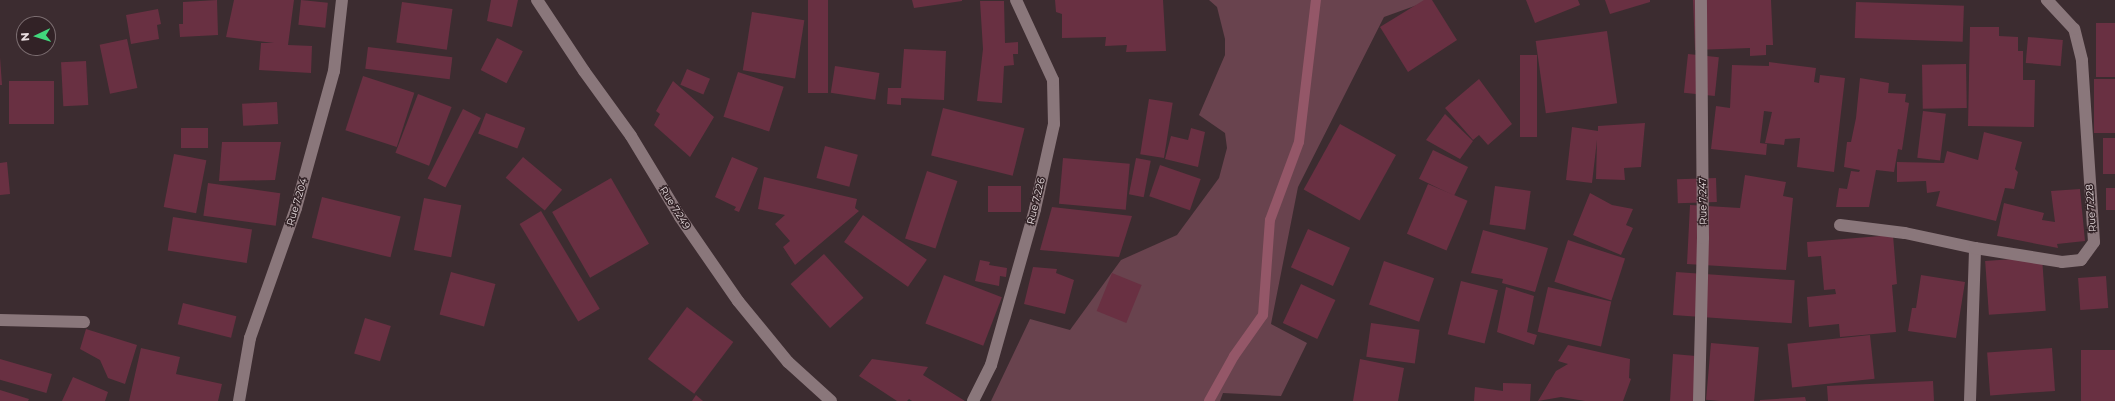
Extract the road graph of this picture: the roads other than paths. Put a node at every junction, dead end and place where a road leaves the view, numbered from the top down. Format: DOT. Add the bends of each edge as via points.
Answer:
graph roads {
  1 [pos="342,0"];
  2 [pos="537,0"];
  3 [pos="1016,0"];
  4 [pos="1701,0"];
  5 [pos="2047,0"];
  6 [pos="1840,225"];
  7 [pos="1975,248"];
  8 [pos="0,320"];
  9 [pos="84,322"];
  10 [pos="240,401"];
  11 [pos="831,401"];
  12 [pos="973,401"];
  13 [pos="1699,401"];
  14 [pos="1970,401"];
  1 -- 10 [label="street, Rue 7.204" via="334,71 296,208 250,338"];
  2 -- 11 [label="street, Rue 7.249" via="631,136 680,217 738,301 788,362"];
  3 -- 12 [label="street, Rue 7.226" via="1053,80 1054,124 1034,209 993,358"];
  4 -- 13 [label="street, Rue 7.247" via="1703,238"];
  5 -- 7 [label="street, Rue 7.228" via="2074,29 2082,60 2094,242 2081,260 2062,262"];
  6 -- 7 [label="street, Rue 7.228" via="1904,233"];
  7 -- 14 [label="street"];
  8 -- 9 [label="street"];
}
